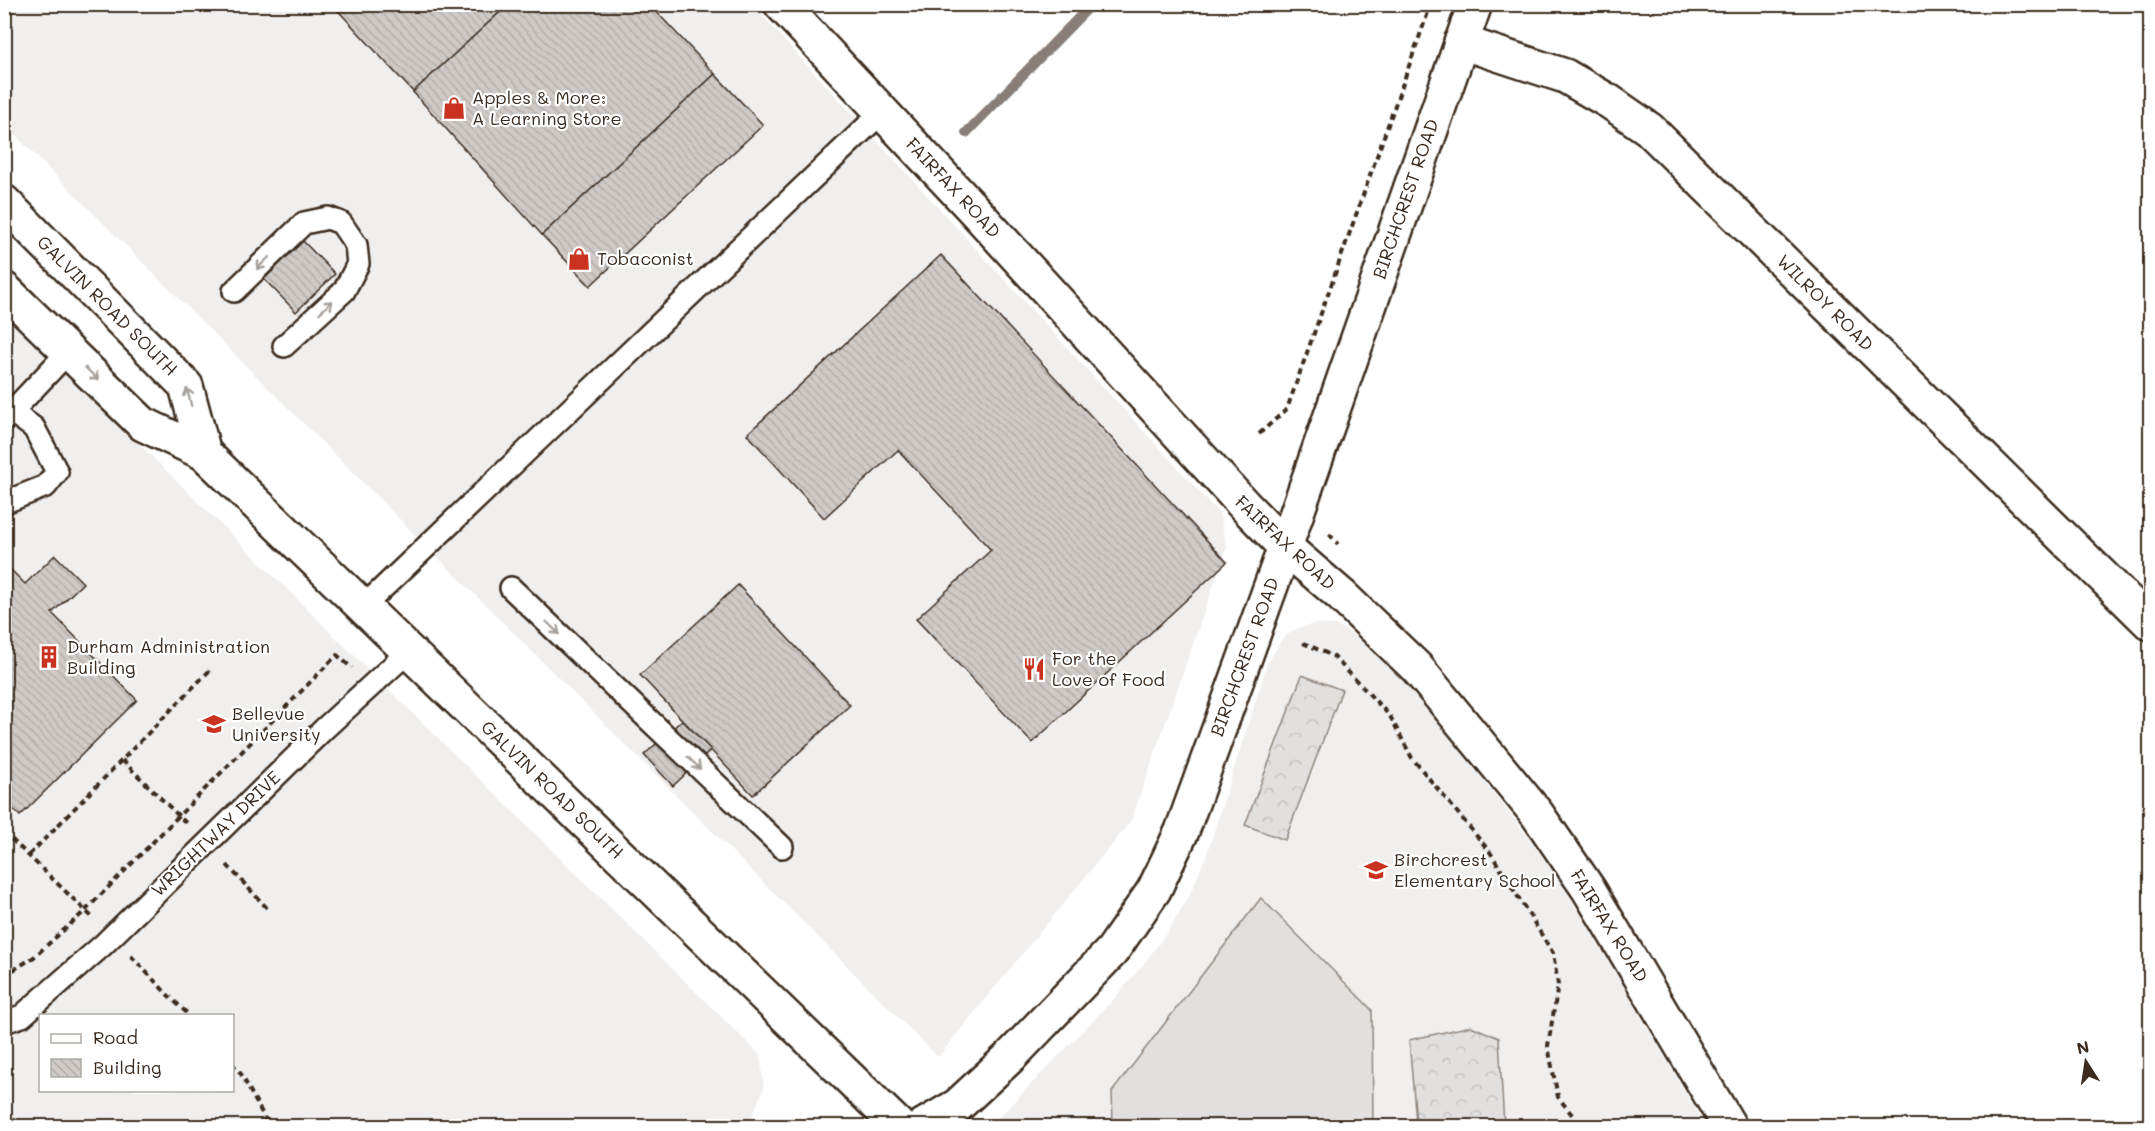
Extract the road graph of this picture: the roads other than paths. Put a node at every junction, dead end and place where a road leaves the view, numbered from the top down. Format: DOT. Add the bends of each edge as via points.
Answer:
graph roads {
  1 [pos="781,4"];
  2 [pos="1474,4"];
  3 [pos="1461,42"];
  4 [pos="882,112"];
  5 [pos="4,202"];
  6 [pos="4,289"];
  7 [pos="234,291"];
  8 [pos="284,346"];
  9 [pos="69,351"];
  10 [pos="8,416"];
  11 [pos="204,453"];
  12 [pos="4,499"];
  13 [pos="1285,547"];
  14 [pos="511,588"];
  15 [pos="363,607"];
  16 [pos="2151,623"];
  17 [pos="409,651"];
  18 [pos="782,847"];
  19 [pos="13,1019"];
  20 [pos="899,1126"];
  21 [pos="923,1126"];
  22 [pos="1730,1126"];
  1 -- 4 [label="street, FAIRFAX ROAD"];
  2 -- 3 [label="street, BIRCHCREST ROAD"];
  3 -- 13 [label="street, BIRCHCREST ROAD"];
  3 -- 16 [label="street, WILROY ROAD" via="1565,76 1649,129"];
  4 -- 13 [label="street, FAIRFAX ROAD"];
  4 -- 15 [label="lane"];
  11 -- 5 [label="street, GALVIN ROAD SOUTH, one-way" via="186,386"];
  6 -- 9 [label="street, GALVIN ROAD SOUTH"];
  8 -- 7 [label="lane, one-way" via="344,291 358,264 356,245 341,223 328,218 304,223"];
  9 -- 10 [label="lane"];
  9 -- 11 [label="street, GALVIN ROAD SOUTH, one-way" via="143,424"];
  10 -- 12 [label="lane" via="34,428 57,471 46,486 9,501"];
  11 -- 15 [label="street, GALVIN ROAD SOUTH"];
  13 -- 21 [label="street, BIRCHCREST ROAD" via="1182,831 1154,890 1112,951 1036,1030 957,1106"];
  13 -- 22 [label="street, FAIRFAX ROAD" via="1417,668 1537,814 1589,890"];
  14 -- 18 [label="lane, one-way"];
  15 -- 17 [label="street, GALVIN ROAD SOUTH"];
  17 -- 19 [label="lane, WRIGHTWAY DRIVE" via="112,936"];
  17 -- 20 [label="street, GALVIN ROAD SOUTH"];
}
